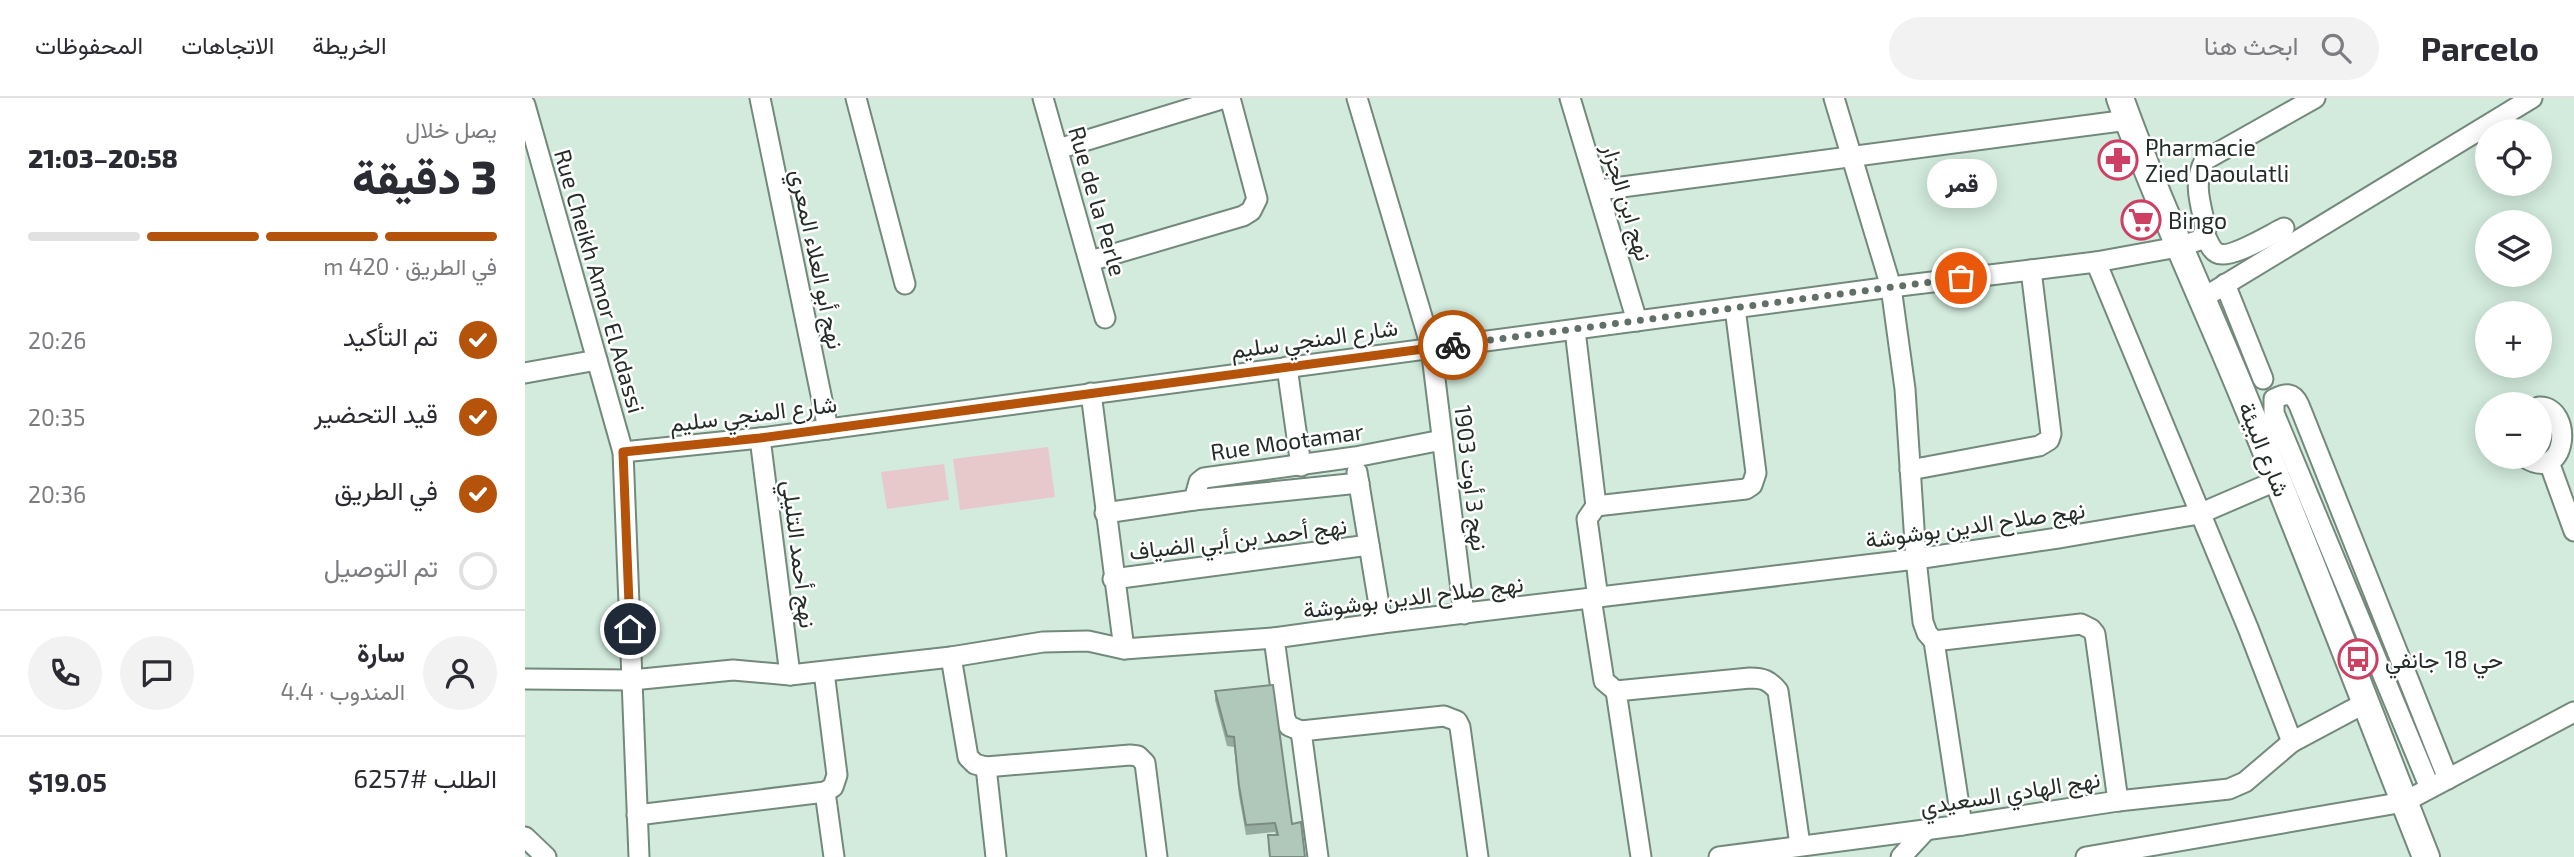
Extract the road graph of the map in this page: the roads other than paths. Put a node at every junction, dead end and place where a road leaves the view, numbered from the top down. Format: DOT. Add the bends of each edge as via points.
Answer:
graph roads {
  1 [pos="760,98"];
  2 [pos="856,98"];
  3 [pos="1043,98"];
  4 [pos="1227,98"];
  5 [pos="1357,98"];
  6 [pos="1570,98"];
  7 [pos="1834,98"];
  8 [pos="2315,98"];
  9 [pos="2532,98"];
  10 [pos="525,105"];
  11 [pos="2124,109"];
  12 [pos="530,147"];
  13 [pos="1058,149"];
  14 [pos="1851,157"];
  15 [pos="1599,190"];
  16 [pos="2284,228"];
  17 [pos="2204,235"];
  18 [pos="2178,247"];
  19 [pos="1090,261"];
  20 [pos="2096,262"];
  21 [pos="2031,270"];
  22 [pos="905,284"];
  23 [pos="1891,287"];
  24 [pos="2214,291"];
  25 [pos="1735,308"];
  26 [pos="1105,318"];
  27 [pos="1637,321"];
  28 [pos="1575,330"];
  29 [pos="1431,347"];
  30 [pos="597,360"];
  31 [pos="1287,367"];
  32 [pos="525,373"];
  33 [pos="2263,379"];
  34 [pos="1091,393"];
  35 [pos="2552,409"];
  36 [pos="828,429"];
  37 [pos="760,438"];
  38 [pos="1442,440"];
  39 [pos="2572,440"];
  40 [pos="623,452"];
  41 [pos="1355,457"];
  42 [pos="2552,461"];
  43 [pos="1301,466"];
  44 [pos="2552,468"];
  45 [pos="1910,470"];
  46 [pos="2277,480"];
  47 [pos="1359,482"];
  48 [pos="1194,500"];
  49 [pos="1596,506"];
  50 [pos="1105,513"];
  51 [pos="2199,514"];
  52 [pos="2574,530"];
  53 [pos="1369,545"];
  54 [pos="1916,559"];
  55 [pos="1113,579"];
  56 [pos="1594,598"];
  57 [pos="1464,614"];
  58 [pos="1382,623"];
  59 [pos="1274,638"];
  60 [pos="1934,641"];
  61 [pos="1124,649"];
  62 [pos="951,657"];
  63 [pos="824,672"];
  64 [pos="790,675"];
  65 [pos="525,679"];
  66 [pos="632,680"];
  67 [pos="1616,691"];
  68 [pos="2365,703"];
  69 [pos="2574,712"];
  70 [pos="1301,732"];
  71 [pos="2293,743"];
  72 [pos="985,767"];
  73 [pos="2448,779"];
  74 [pos="2430,788"];
  75 [pos="825,792"];
  76 [pos="2118,801"];
  77 [pos="2405,802"];
  78 [pos="637,815"];
  79 [pos="1962,825"];
  80 [pos="1926,830"];
  81 [pos="525,837"];
  82 [pos="1814,848"];
  83 [pos="546,857"];
  84 [pos="639,857"];
  85 [pos="834,857"];
  86 [pos="996,857"];
  87 [pos="1157,857"];
  88 [pos="1318,857"];
  89 [pos="1478,857"];
  90 [pos="1641,857"];
  91 [pos="1719,857"];
  92 [pos="1901,857"];
  93 [pos="2085,857"];
  94 [pos="2426,857"];
  1 -- 36 [label="street, نهج أبو العلاء المعري"];
  2 -- 22 [label="street"];
  3 -- 13 [label="street, Rue de la Perle"];
  4 -- 13 [label="street"];
  4 -- 19 [label="street" via="1257,199 1251,211"];
  5 -- 29 [label="street, نهج 3 أوت 1903"];
  6 -- 15 [label="street, نهج ابن الجزار"];
  7 -- 14 [label="street"];
  8 -- 17 [label="street" via="2206,160 2197,183"];
  9 -- 24 [label="street"];
  10 -- 12 [label="street, Rue Cheikh Amor El Adassi"];
  11 -- 14 [label="street"];
  11 -- 18 [label="main road, شارع البيئة"];
  12 -- 30 [label="street, Rue Cheikh Amor El Adassi"];
  13 -- 19 [label="street, Rue de la Perle"];
  14 -- 15 [label="street"];
  14 -- 23 [label="street"];
  15 -- 27 [label="street, نهج ابن الجزار"];
  16 -- 17 [label="street" via="2231,254 2213,251"];
  17 -- 18 [label="street, شارع المنجي سليم"];
  18 -- 20 [label="street, شارع المنجي سليم"];
  18 -- 24 [label="main road, شارع البيئة"];
  19 -- 26 [label="street, Rue de la Perle"];
  20 -- 21 [label="street, شارع المنجي سليم"];
  20 -- 51 [label="street"];
  21 -- 23 [label="street, شارع المنجي سليم"];
  21 -- 45 [label="street" via="2049,440 2039,446"];
  23 -- 25 [label="street, شارع المنجي سليم"];
  23 -- 45 [label="street"];
  24 -- 33 [label="street"];
  24 -- 46 [label="main road, شارع البيئة"];
  25 -- 27 [label="street, شارع المنجي سليم"];
  25 -- 49 [label="street" via="1756,473 1752,485"];
  27 -- 28 [label="street, شارع المنجي سليم"];
  28 -- 29 [label="street, شارع المنجي سليم"];
  28 -- 49 [label="street"];
  29 -- 31 [label="street, شارع المنجي سليم"];
  29 -- 38 [label="street, نهج 3 أوت 1903"];
  30 -- 32 [label="street"];
  30 -- 40 [label="street, Rue Cheikh Amor El Adassi"];
  31 -- 34 [label="street, شارع المنجي سليم"];
  31 -- 43 [label="street"];
  34 -- 36 [label="street, شارع المنجي سليم"];
  34 -- 50 [label="street"];
  35 -- 39 [label="street" via="2564,418"];
  36 -- 37 [label="street, شارع المنجي سليم"];
  37 -- 40 [label="street, شارع المنجي سليم"];
  37 -- 64 [label="street, نهج أحمد التليلي"];
  38 -- 41 [label="street, Rue Mootamar"];
  38 -- 57 [label="street, نهج 3 أوت 1903"];
  39 -- 42 [label="street"];
  40 -- 66 [label="street, Rue Cheikh Amor El Adassi"];
  41 -- 43 [label="street, Rue Mootamar"];
  41 -- 47 [label="street"];
  43 -- 48 [label="street, Rue Mootamar" via="1204,478"];
  44 -- 52 [label="street"];
  45 -- 54 [label="street"];
  46 -- 51 [label="street, نهج صلاح الدين بوشوشة"];
  46 -- 68 [label="main road, شارع البيئة"];
  47 -- 48 [label="street, Rue Mootamar"];
  47 -- 53 [label="street"];
  48 -- 50 [label="street"];
  49 -- 56 [label="street" via="1587,519"];
  50 -- 55 [label="street"];
  51 -- 54 [label="street, نهج صلاح الدين بوشوشة"];
  51 -- 71 [label="street"];
  53 -- 55 [label="street, نهج أحمد بن أبي الضياف"];
  53 -- 58 [label="street"];
  54 -- 56 [label="street, نهج صلاح الدين بوشوشة"];
  54 -- 60 [label="street" via="1923,622"];
  55 -- 61 [label="street"];
  56 -- 57 [label="street, نهج صلاح الدين بوشوشة"];
  56 -- 67 [label="street" via="1604,681"];
  57 -- 58 [label="street, نهج صلاح الدين بوشوشة"];
  58 -- 59 [label="street, نهج صلاح الدين بوشوشة"];
  59 -- 61 [label="street, نهج صلاح الدين بوشوشة"];
  59 -- 70 [label="street" via="1285,719"];
  60 -- 76 [label="street" via="2081,624 2091,629"];
  60 -- 79 [label="street"];
  61 -- 62 [label="street, نهج صلاح الدين بوشوشة" via="1088,641 1043,642"];
  62 -- 63 [label="street, نهج صلاح الدين بوشوشة"];
  62 -- 72 [label="street" via="968,757"];
  63 -- 64 [label="street, نهج صلاح الدين بوشوشة"];
  63 -- 75 [label="street" via="837,775 833,787"];
  64 -- 66 [label="street, نهج صلاح الدين بوشوشة" via="733,670"];
  65 -- 66 [label="street, نهج صلاح الدين بوشوشة"];
  66 -- 78 [label="street"];
  67 -- 82 [label="street" via="1750,678 1771,683 1778,691"];
  67 -- 90 [label="street"];
  68 -- 71 [label="street, نهج الهادي السعيدي"];
  68 -- 77 [label="main road, شارع البيئة"];
  69 -- 73 [label="street"];
  70 -- 88 [label="street"];
  70 -- 89 [label="street" via="1444,716 1457,720"];
  71 -- 76 [label="street, نهج الهادي السعيدي" via="2238,786"];
  72 -- 86 [label="street"];
  72 -- 87 [label="street" via="1138,756 1145,763"];
  73 -- 74 [label="street"];
  73 -- 74 [label="street" via="2299,405 2295,397 2281,395 2274,399 2274,413"];
  74 -- 77 [label="street"];
  75 -- 78 [label="street"];
  75 -- 85 [label="street"];
  76 -- 79 [label="street, نهج الهادي السعيدي"];
  77 -- 93 [label="street"];
  77 -- 94 [label="main road, شارع البيئة"];
  78 -- 84 [label="street"];
  79 -- 80 [label="street, نهج الهادي السعيدي"];
  80 -- 82 [label="street, نهج الهادي السعيدي"];
  80 -- 92 [label="street"];
  81 -- 83 [label="street"];
  82 -- 91 [label="street, نهج الهادي السعيدي"];
}
